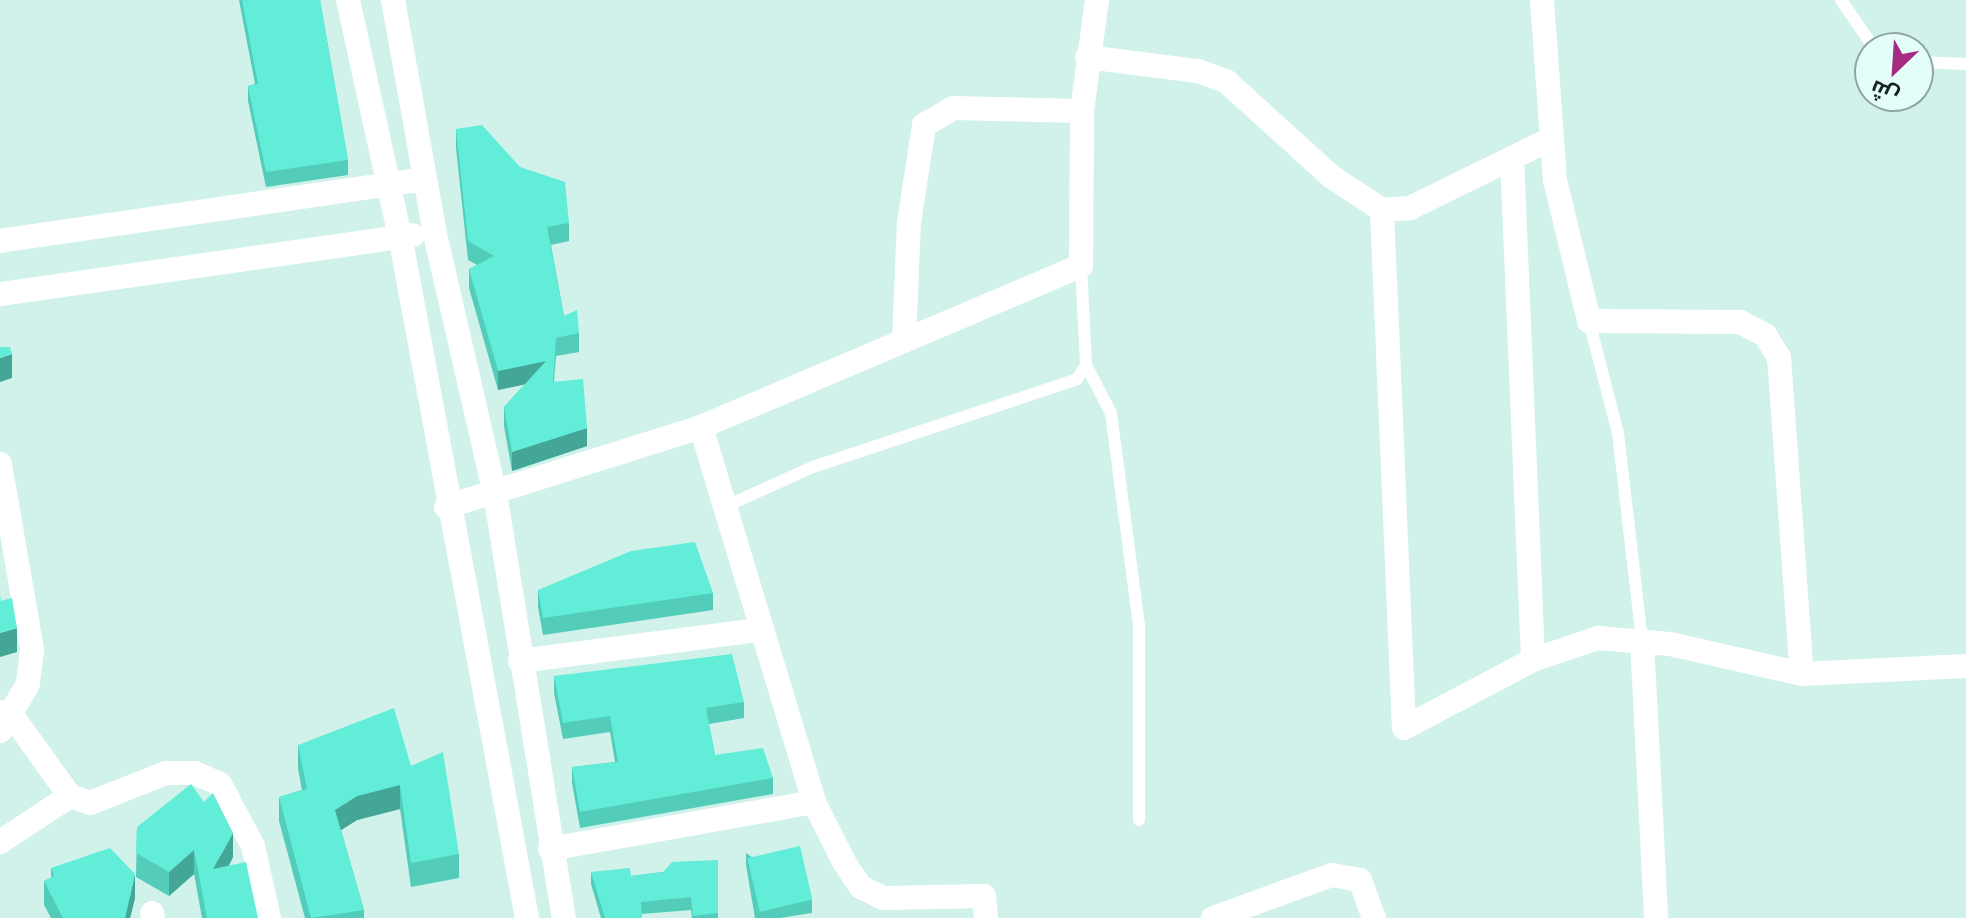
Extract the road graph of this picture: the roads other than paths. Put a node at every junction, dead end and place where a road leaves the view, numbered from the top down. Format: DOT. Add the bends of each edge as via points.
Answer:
graph roads {
  1 [pos="348,0"];
  2 [pos="393,0"];
  3 [pos="1097,0"];
  4 [pos="1542,0"];
  5 [pos="1841,0"];
  6 [pos="1863,32"];
  7 [pos="1087,57"];
  8 [pos="1934,63"];
  9 [pos="1966,64"];
  10 [pos="1082,111"];
  11 [pos="1551,139"];
  12 [pos="1512,158"];
  13 [pos="425,179"];
  14 [pos="387,184"];
  15 [pos="1382,210"];
  16 [pos="435,234"];
  17 [pos="400,236"];
  18 [pos="0,241"];
  19 [pos="1081,266"];
  20 [pos="0,294"];
  21 [pos="1589,321"];
  22 [pos="904,341"];
  23 [pos="1086,365"];
  24 [pos="701,427"];
  25 [pos="0,464"];
  26 [pos="495,493"];
  27 [pos="446,507"];
  28 [pos="721,509"];
  29 [pos="759,630"];
  30 [pos="1642,640"];
  31 [pos="1533,660"];
  32 [pos="520,661"];
  33 [pos="1966,666"];
  34 [pos="1802,674"];
  35 [pos="4,720"];
  36 [pos="70,796"];
  37 [pos="814,802"];
  38 [pos="1139,820"];
  39 [pos="0,842"];
  40 [pos="550,849"];
  41 [pos="269,918"];
  42 [pos="527,918"];
  43 [pos="564,918"];
  44 [pos="986,918"];
  45 [pos="1213,918"];
  46 [pos="1374,918"];
  47 [pos="1656,918"];
  1 -- 14 [label="street"];
  2 -- 13 [label="street"];
  3 -- 7 [label="street"];
  4 -- 11 [label="street"];
  5 -- 6 [label="lane"];
  7 -- 10 [label="street"];
  7 -- 15 [label="street" via="1198,71 1226,81 1332,177"];
  8 -- 9 [label="lane"];
  10 -- 19 [label="street"];
  10 -- 22 [label="street" via="953,108 924,125 909,223"];
  11 -- 12 [label="street"];
  11 -- 21 [label="street" via="1567,250"];
  12 -- 15 [label="street" via="1410,208"];
  12 -- 31 [label="street"];
  13 -- 14 [label="street"];
  13 -- 16 [label="street"];
  14 -- 17 [label="street"];
  14 -- 18 [label="street"];
  15 -- 31 [label="street" via="1404,728"];
  16 -- 17 [label="street"];
  16 -- 26 [label="street"];
  17 -- 20 [label="street"];
  17 -- 27 [label="street"];
  19 -- 22 [label="street"];
  19 -- 23 [label="lane"];
  21 -- 30 [label="lane" via="1618,433"];
  21 -- 34 [label="street" via="1721,319 1755,326 1773,347 1786,392"];
  22 -- 24 [label="street"];
  23 -- 28 [label="lane" via="1059,388 813,467"];
  23 -- 38 [label="lane" via="1111,413 1139,627"];
  24 -- 26 [label="street"];
  24 -- 28 [label="street"];
  25 -- 35 [label="street" via="32,650 28,684"];
  26 -- 27 [label="street"];
  26 -- 32 [label="street"];
  27 -- 42 [label="street"];
  28 -- 29 [label="street"];
  29 -- 32 [label="street"];
  29 -- 37 [label="street"];
  30 -- 31 [label="street" via="1598,638"];
  30 -- 34 [label="street"];
  30 -- 47 [label="street"];
  32 -- 40 [label="street"];
  33 -- 34 [label="street"];
  35 -- 36 [label="street"];
  36 -- 39 [label="street"];
  36 -- 41 [label="street" via="112,800 166,773 195,773 220,784 253,846"];
  37 -- 40 [label="street"];
  37 -- 44 [label="street" via="861,887 884,898 984,896"];
  40 -- 43 [label="street"];
  45 -- 46 [label="street" via="1332,875 1360,880"];
}
